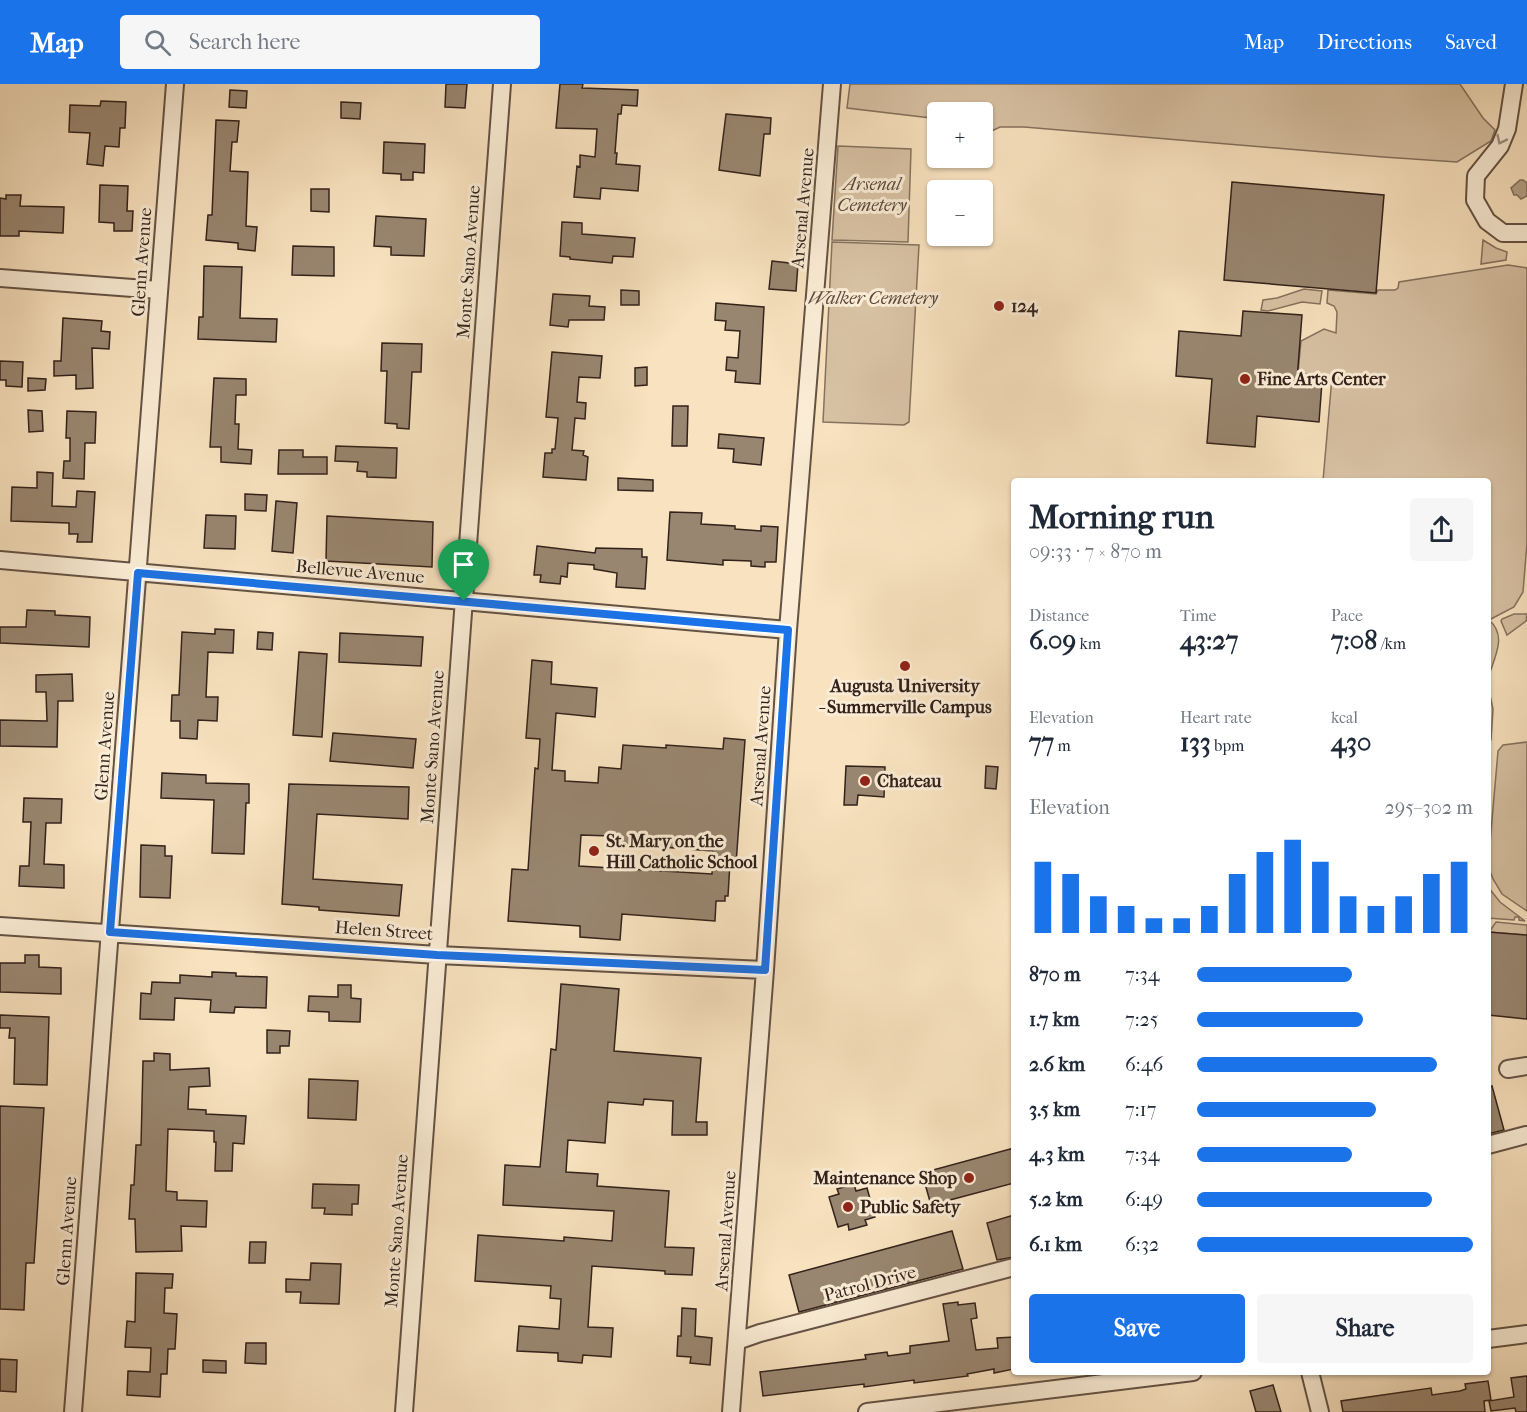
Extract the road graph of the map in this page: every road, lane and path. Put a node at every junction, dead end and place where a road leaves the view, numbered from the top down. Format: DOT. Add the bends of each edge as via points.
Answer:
graph roads {
  1 [pos="175,84"];
  2 [pos="502,84"];
  3 [pos="832,84"];
  4 [pos="1514,84"];
  5 [pos="1527,233"];
  6 [pos="0,278"];
  7 [pos="159,290"];
  8 [pos="0,561"];
  9 [pos="138,573"];
  10 [pos="464,601"];
  11 [pos="788,630"];
  12 [pos="0,926"];
  13 [pos="110,932"];
  14 [pos="437,955"];
  15 [pos="765,970"];
  16 [pos="1527,1066"];
  17 [pos="1508,1070"];
  18 [pos="1526,1135"];
  19 [pos="1491,1143"];
  20 [pos="1011,1269"];
  21 [pos="1527,1334"];
  22 [pos="1491,1339"];
  23 [pos="737,1341"];
  24 [pos="1169,1375"];
  25 [pos="1311,1375"];
  26 [pos="73,1412"];
  27 [pos="404,1412"];
  28 [pos="731,1412"];
  29 [pos="867,1412"];
  30 [pos="1320,1412"];
  1 -- 7 [label="street, Glenn Avenue"];
  2 -- 10 [label="street, Monte Sano Avenue"];
  3 -- 11 [label="street, Arsenal Avenue"];
  4 -- 5 [label="street, one-way" via="1507,129 1500,146 1476,176 1475,200 1487,221 1503,233"];
  6 -- 7 [label="street"];
  7 -- 9 [label="street, Glenn Avenue"];
  8 -- 9 [label="street, Bellevue Avenue"];
  9 -- 10 [label="street, Bellevue Avenue"];
  9 -- 13 [label="street, Glenn Avenue"];
  10 -- 11 [label="street, Bellevue Avenue"];
  10 -- 14 [label="street, Monte Sano Avenue"];
  11 -- 15 [label="street, Arsenal Avenue"];
  12 -- 13 [label="street, Helen Street"];
  13 -- 14 [label="street, Helen Street"];
  13 -- 26 [label="street, Glenn Avenue"];
  14 -- 15 [label="street, Helen Street"];
  14 -- 27 [label="street, Monte Sano Avenue"];
  15 -- 23 [label="street, Arsenal Avenue"];
  16 -- 17 [label="street"];
  18 -- 19 [label="street"];
  20 -- 23 [label="street, Patrol Drive"];
  21 -- 22 [label="street"];
  23 -- 28 [label="street, Arsenal Avenue"];
  24 -- 29 [label="street"];
  25 -- 30 [label="street"];
}
